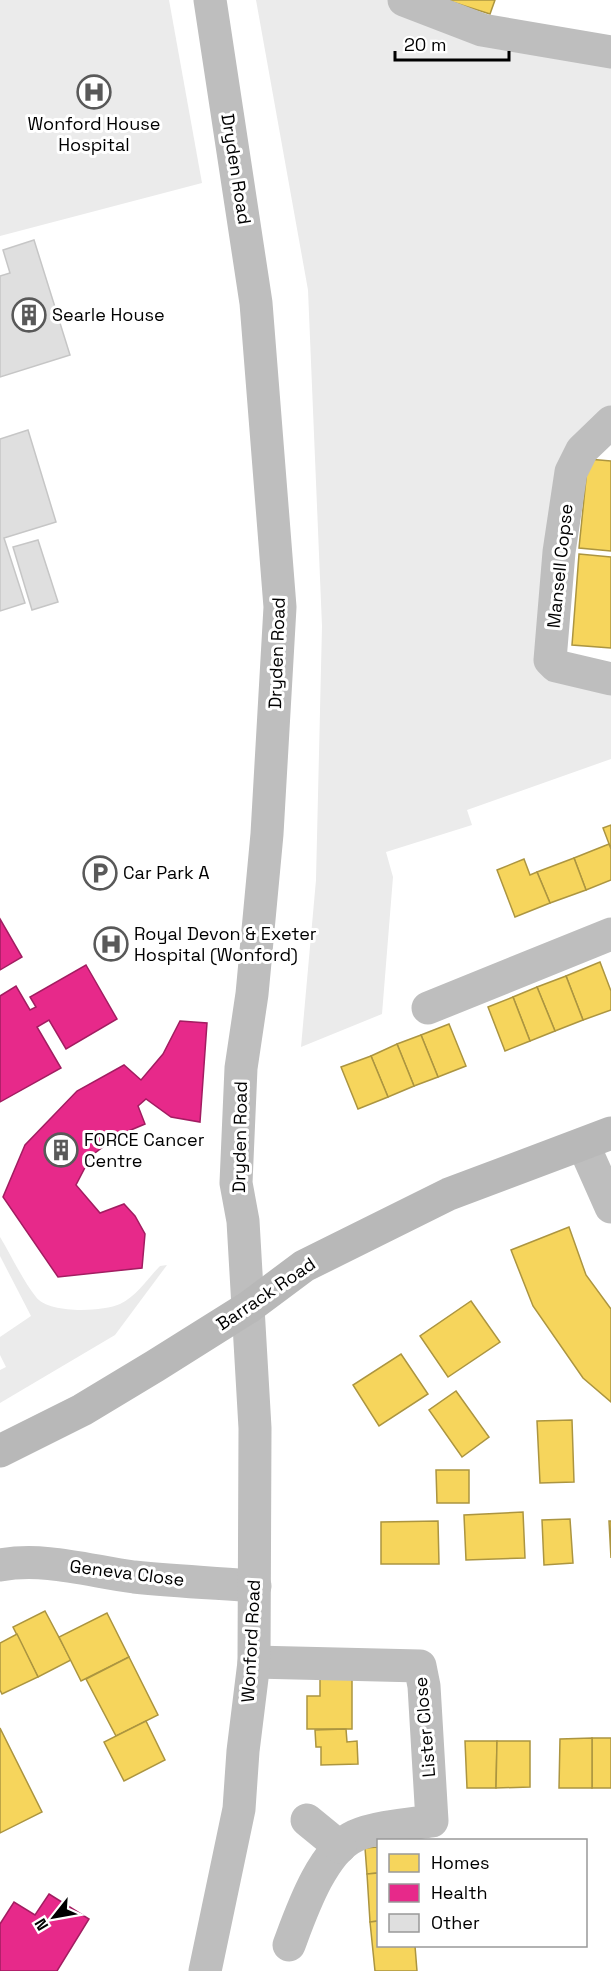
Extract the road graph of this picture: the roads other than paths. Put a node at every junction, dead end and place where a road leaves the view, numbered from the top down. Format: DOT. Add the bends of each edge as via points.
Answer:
graph roads {
  1 [pos="210,0"];
  2 [pos="404,0"];
  3 [pos="611,52"];
  4 [pos="611,422"];
  5 [pos="611,679"];
  6 [pos="611,934"];
  7 [pos="428,1008"];
  8 [pos="597,1138"];
  9 [pos="611,1208"];
  10 [pos="249,1307"];
  11 [pos="0,1451"];
  12 [pos="0,1564"];
  13 [pos="255,1586"];
  14 [pos="254,1662"];
  15 [pos="307,1820"];
  16 [pos="339,1847"];
  17 [pos="289,1945"];
  18 [pos="206,1971"];
  1 -- 10 [label="street, Dryden Road" via="256,303 280,607 267,834 240,1079 236,1183"];
  2 -- 3 [label="street" via="482,30"];
  4 -- 5 [label="street, Mansell Copse" via="582,450 571,472 559,552 550,660 556,666"];
  6 -- 7 [label="street"];
  8 -- 9 [label="street"];
  8 -- 10 [label="street, Barrack Road" via="449,1194 304,1266"];
  10 -- 11 [label="street, Barrack Road" via="82,1410"];
  10 -- 13 [label="street, Wonford Road" via="255,1428"];
  12 -- 13 [label="street, Geneva Close" via="34,1562 134,1576"];
  13 -- 14 [label="street, Wonford Road"];
  14 -- 16 [label="street, Lister Close" via="420,1665 432,1821 354,1836"];
  14 -- 18 [label="street, Wonford Road" via="239,1809"];
  15 -- 16 [label="street"];
  16 -- 17 [label="street, Lister Close" via="309,1894"];
}
